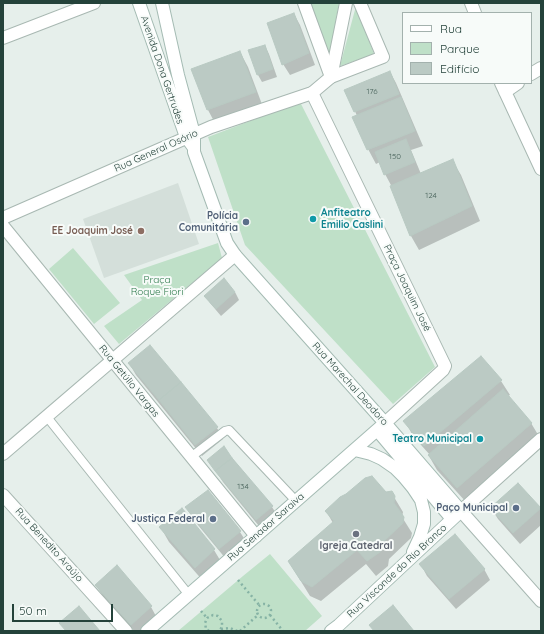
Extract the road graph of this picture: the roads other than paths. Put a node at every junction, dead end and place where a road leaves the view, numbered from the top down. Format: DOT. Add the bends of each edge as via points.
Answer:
graph roads {
  1 [pos="94,3"];
  2 [pos="139,3"];
  3 [pos="162,3"];
  4 [pos="304,3"];
  5 [pos="346,3"];
  6 [pos="360,3"];
  7 [pos="3,38"];
  8 [pos="541,68"];
  9 [pos="532,73"];
  10 [pos="331,77"];
  11 [pos="515,84"];
  12 [pos="503,88"];
  13 [pos="312,93"];
  14 [pos="190,136"];
  15 [pos="541,169"];
  16 [pos="3,218"];
  17 [pos="3,226"];
  18 [pos="235,255"];
  19 [pos="112,360"];
  20 [pos="47,417"];
  21 [pos="381,426"];
  22 [pos="541,439"];
  23 [pos="355,450"];
  24 [pos="3,454"];
  25 [pos="191,457"];
  26 [pos="3,495"];
  27 [pos="296,501"];
  28 [pos="457,515"];
  29 [pos="256,536"];
  30 [pos="410,559"];
  31 [pos="188,595"];
  32 [pos="541,601"];
  33 [pos="338,629"];
  34 [pos="126,631"];
  35 [pos="147,631"];
  1 -- 7 [label="street"];
  2 -- 14 [label="street, Avenida Dona Gertrudes"];
  3 -- 14 [label="street, Avenida Dona Gertrudes"];
  4 -- 10 [label="street"];
  5 -- 10 [label="street"];
  6 -- 10 [label="street" via="383,57"];
  8 -- 9 [label="street"];
  10 -- 13 [label="street"];
  11 -- 12 [label="street"];
  12 -- 15 [label="street"];
  13 -- 14 [label="street, Rua General Osório"];
  13 -- 21 [label="street, Praça Joaquim José" via="445,366"];
  14 -- 16 [label="street, Rua General Osório"];
  14 -- 18 [label="street, Rua Marechal Deodoro" via="227,243"];
  17 -- 19 [label="street, Rua Getúlio Vargas"];
  18 -- 19 [label="street"];
  18 -- 21 [label="street, Rua Marechal Deodoro"];
  19 -- 20 [label="street"];
  19 -- 25 [label="street, Rua Getúlio Vargas"];
  20 -- 24 [label="street"];
  20 -- 31 [label="lane"];
  21 -- 23 [label="street, Rua Senador Saraiva"];
  21 -- 28 [label="street, Rua Marechal Deodoro"];
  22 -- 28 [label="street, Rua Visconde do Rio Branco"];
  23 -- 27 [label="street, Rua Senador Saraiva"];
  23 -- 30 [label="street" via="371,454 395,468 421,500 424,524"];
  25 -- 27 [label="lane" via="229,430"];
  25 -- 29 [label="street, Rua Getúlio Vargas"];
  26 -- 34 [label="street, Rua Benedito Araújo"];
  27 -- 29 [label="street, Rua Senador Saraiva"];
  28 -- 30 [label="street, Rua Visconde do Rio Branco"];
  28 -- 32 [label="street, Rua Marechal Deodoro"];
  29 -- 31 [label="street, Rua Senador Saraiva"];
  30 -- 33 [label="street, Rua Visconde do Rio Branco"];
  31 -- 35 [label="street, Rua Senador Saraiva"];
}
